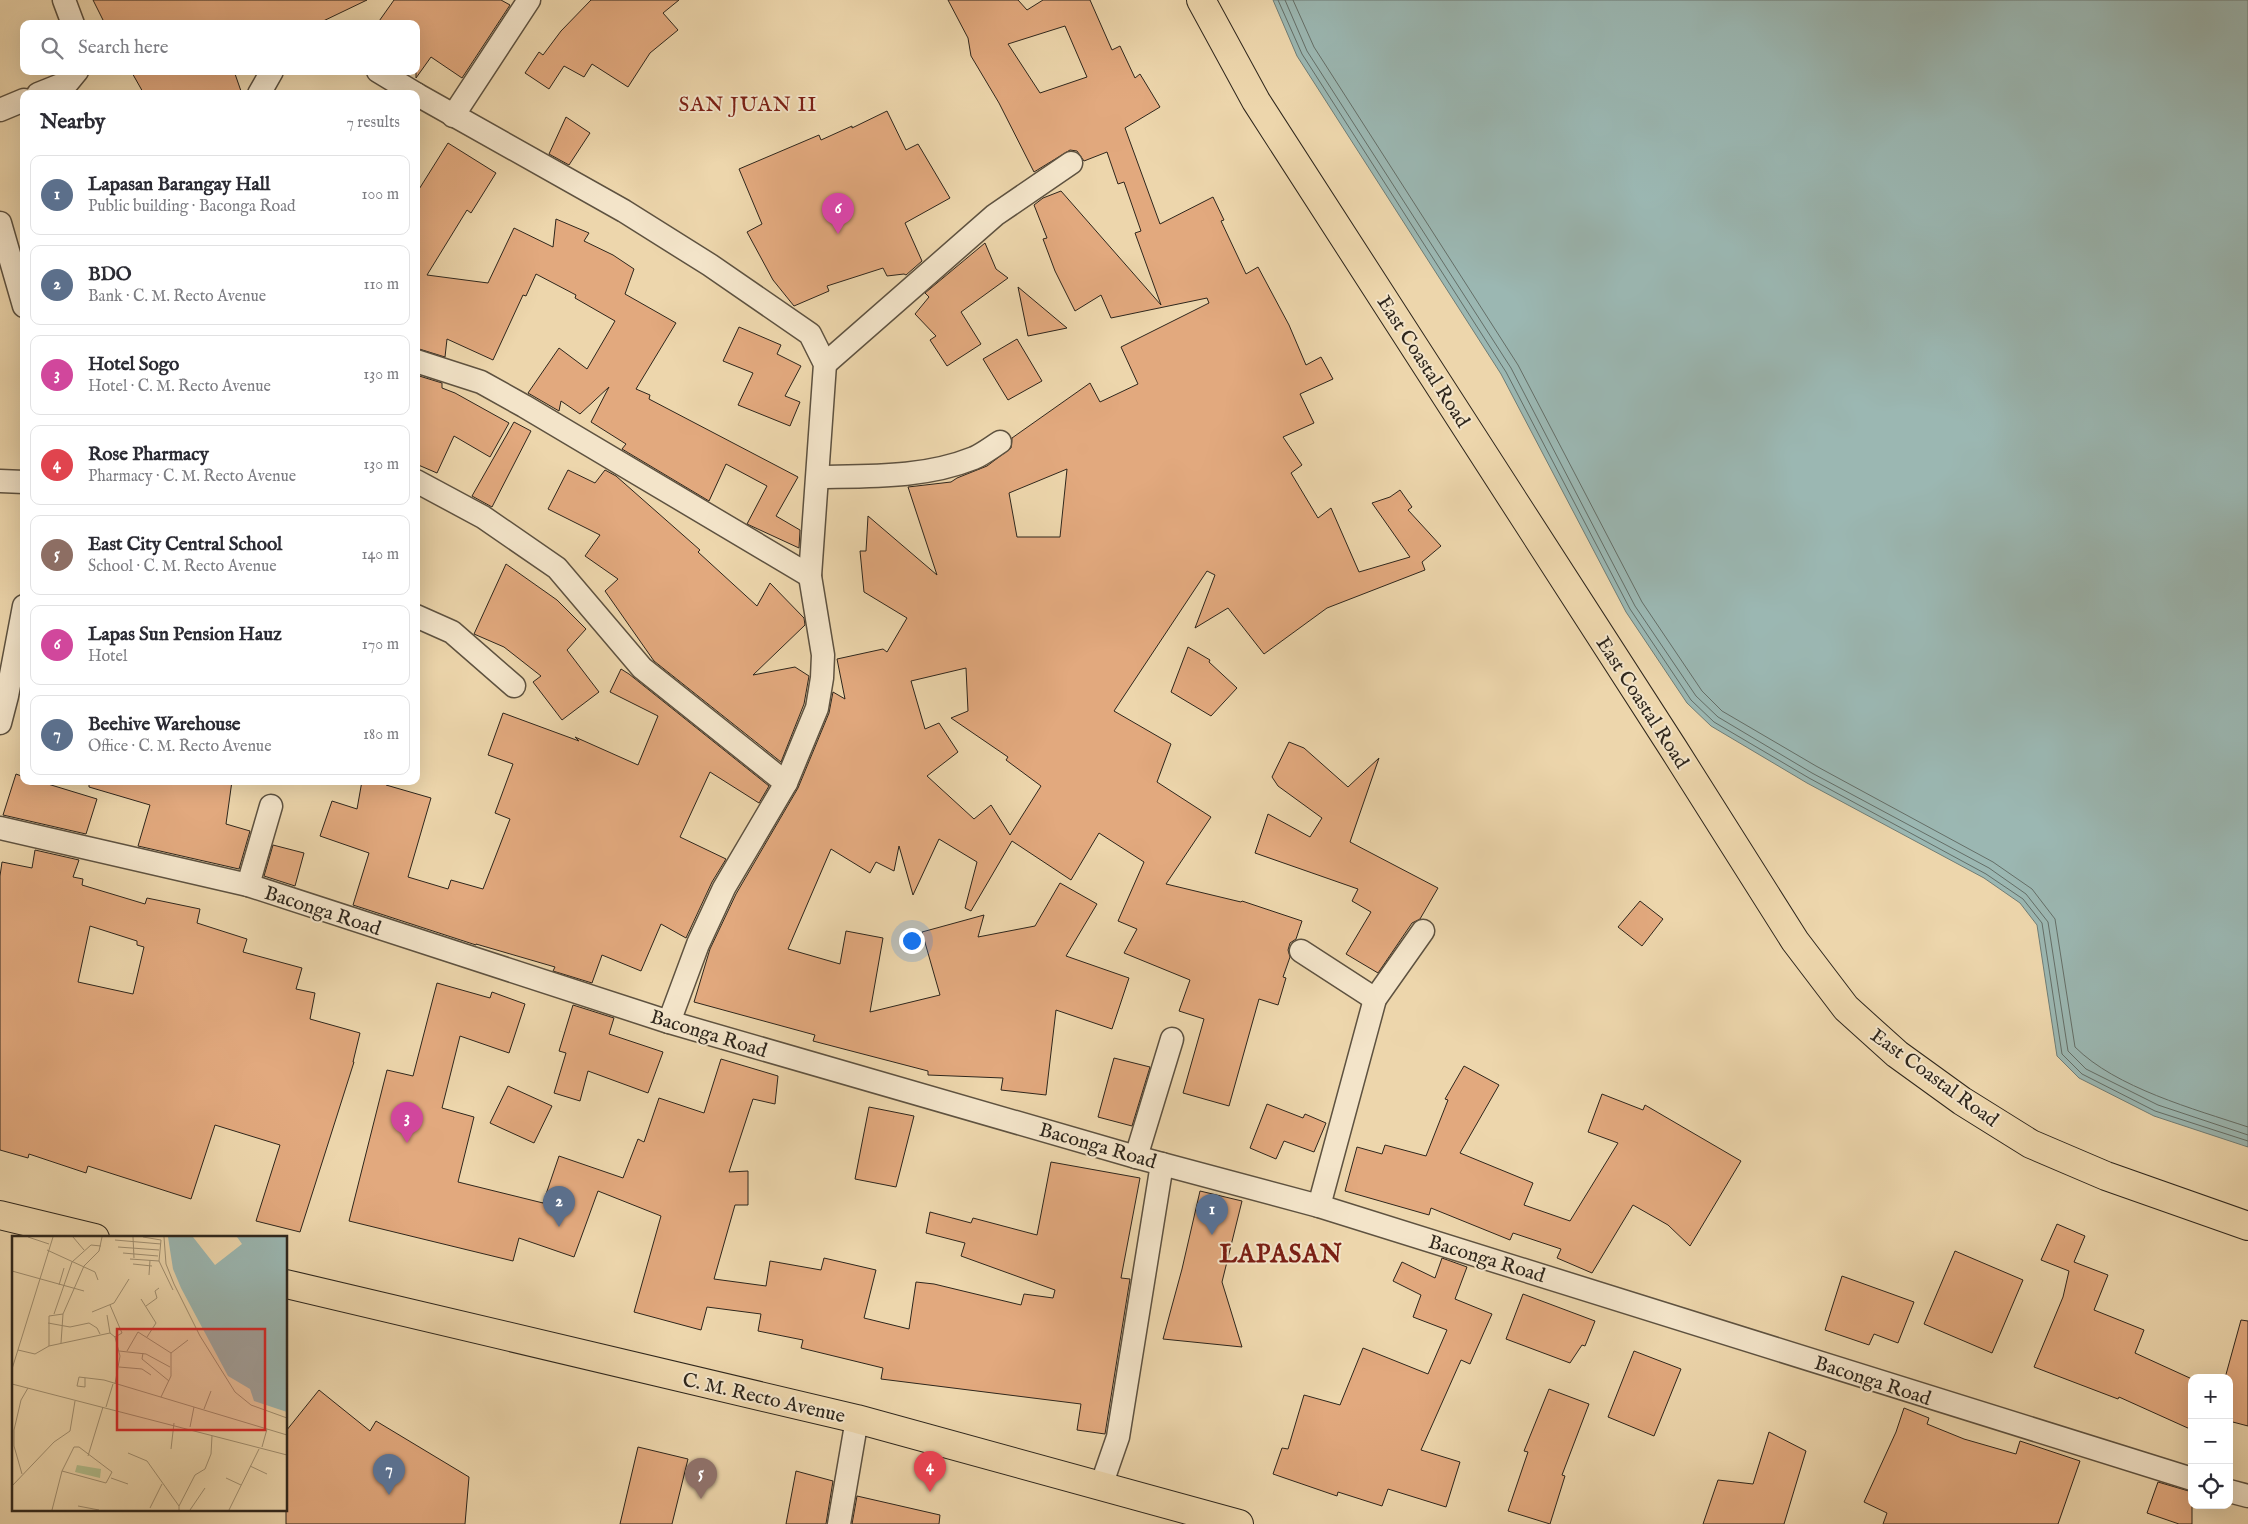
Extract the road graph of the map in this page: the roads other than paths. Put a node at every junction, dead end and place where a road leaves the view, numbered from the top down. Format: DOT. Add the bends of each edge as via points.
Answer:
graph roads {
  1 [pos="64,0"];
  2 [pos="529,0"];
  3 [pos="1201,0"];
  4 [pos="72,20"];
  5 [pos="74,75"];
  6 [pos="270,75"];
  7 [pos="385,75"];
  8 [pos="48,90"];
  9 [pos="260,90"];
  10 [pos="409,90"];
  11 [pos="420,96"];
  12 [pos="20,102"];
  13 [pos="0,110"];
  14 [pos="453,116"];
  15 [pos="1071,162"];
  16 [pos="0,223"];
  17 [pos="20,292"];
  18 [pos="420,362"];
  19 [pos="825,364"];
  20 [pos="1000,442"];
  21 [pos="818,477"];
  22 [pos="0,481"];
  23 [pos="20,482"];
  24 [pos="420,483"];
  25 [pos="810,576"];
  26 [pos="420,618"];
  27 [pos="20,627"];
  28 [pos="514,686"];
  29 [pos="0,723"];
  30 [pos="786,783"];
  31 [pos="271,806"];
  32 [pos="0,828"];
  33 [pos="248,885"];
  34 [pos="1423,931"];
  35 [pos="1301,952"];
  36 [pos="1375,999"];
  37 [pos="669,1022"];
  38 [pos="1172,1039"];
  39 [pos="1136,1157"];
  40 [pos="1162,1164"];
  41 [pos="1319,1206"];
  42 [pos="0,1215"];
  43 [pos="2248,1226"];
  44 [pos="87,1236"];
  45 [pos="288,1284"];
  46 [pos="857,1420"];
  47 [pos="2188,1478"];
  48 [pos="1101,1486"];
  49 [pos="2233,1492"];
  50 [pos="2248,1496"];
  51 [pos="839,1524"];
  52 [pos="1239,1524"];
  1 -- 4 [label="street"];
  2 -- 14 [label="street"];
  3 -- 43 [label="main road, East Coastal Road" via="1256,101 1795,941 1846,1008 1898,1054 1962,1101 2031,1144 2106,1176"];
  5 -- 8 [label="street" via="68,82"];
  6 -- 9 [label="street"];
  7 -- 10 [label="street"];
  11 -- 14 [label="street"];
  12 -- 13 [label="street"];
  14 -- 19 [label="street" via="624,211 710,265 810,334"];
  15 -- 19 [label="street" via="996,215"];
  16 -- 17 [label="street"];
  18 -- 25 [label="street" via="481,382 507,396"];
  19 -- 21 [label="street"];
  20 -- 21 [label="street" via="975,458 933,470 892,476"];
  21 -- 25 [label="street"];
  22 -- 23 [label="street"];
  24 -- 30 [label="street" via="483,517 557,568 642,668"];
  25 -- 30 [label="street" via="820,626 822,678 817,708"];
  26 -- 28 [label="street" via="452,632"];
  27 -- 29 [label="street"];
  30 -- 37 [label="street" via="724,888 698,944"];
  31 -- 33 [label="street"];
  32 -- 33 [label="street, Baconga Road"];
  33 -- 37 [label="street, Baconga Road"];
  34 -- 36 [label="street"];
  35 -- 36 [label="street"];
  36 -- 41 [label="street"];
  37 -- 39 [label="street, Baconga Road"];
  38 -- 39 [label="street"];
  39 -- 40 [label="street, Baconga Road"];
  40 -- 41 [label="street, Baconga Road"];
  40 -- 48 [label="street" via="1118,1438"];
  41 -- 47 [label="street, Baconga Road"];
  42 -- 44 [label="main road"];
  45 -- 46 [label="main road, C. M. Recto Avenue"];
  46 -- 48 [label="main road, C. M. Recto Avenue"];
  46 -- 51 [label="street"];
  48 -- 52 [label="main road, C. M. Recto Avenue"];
  49 -- 50 [label="street"];
}
